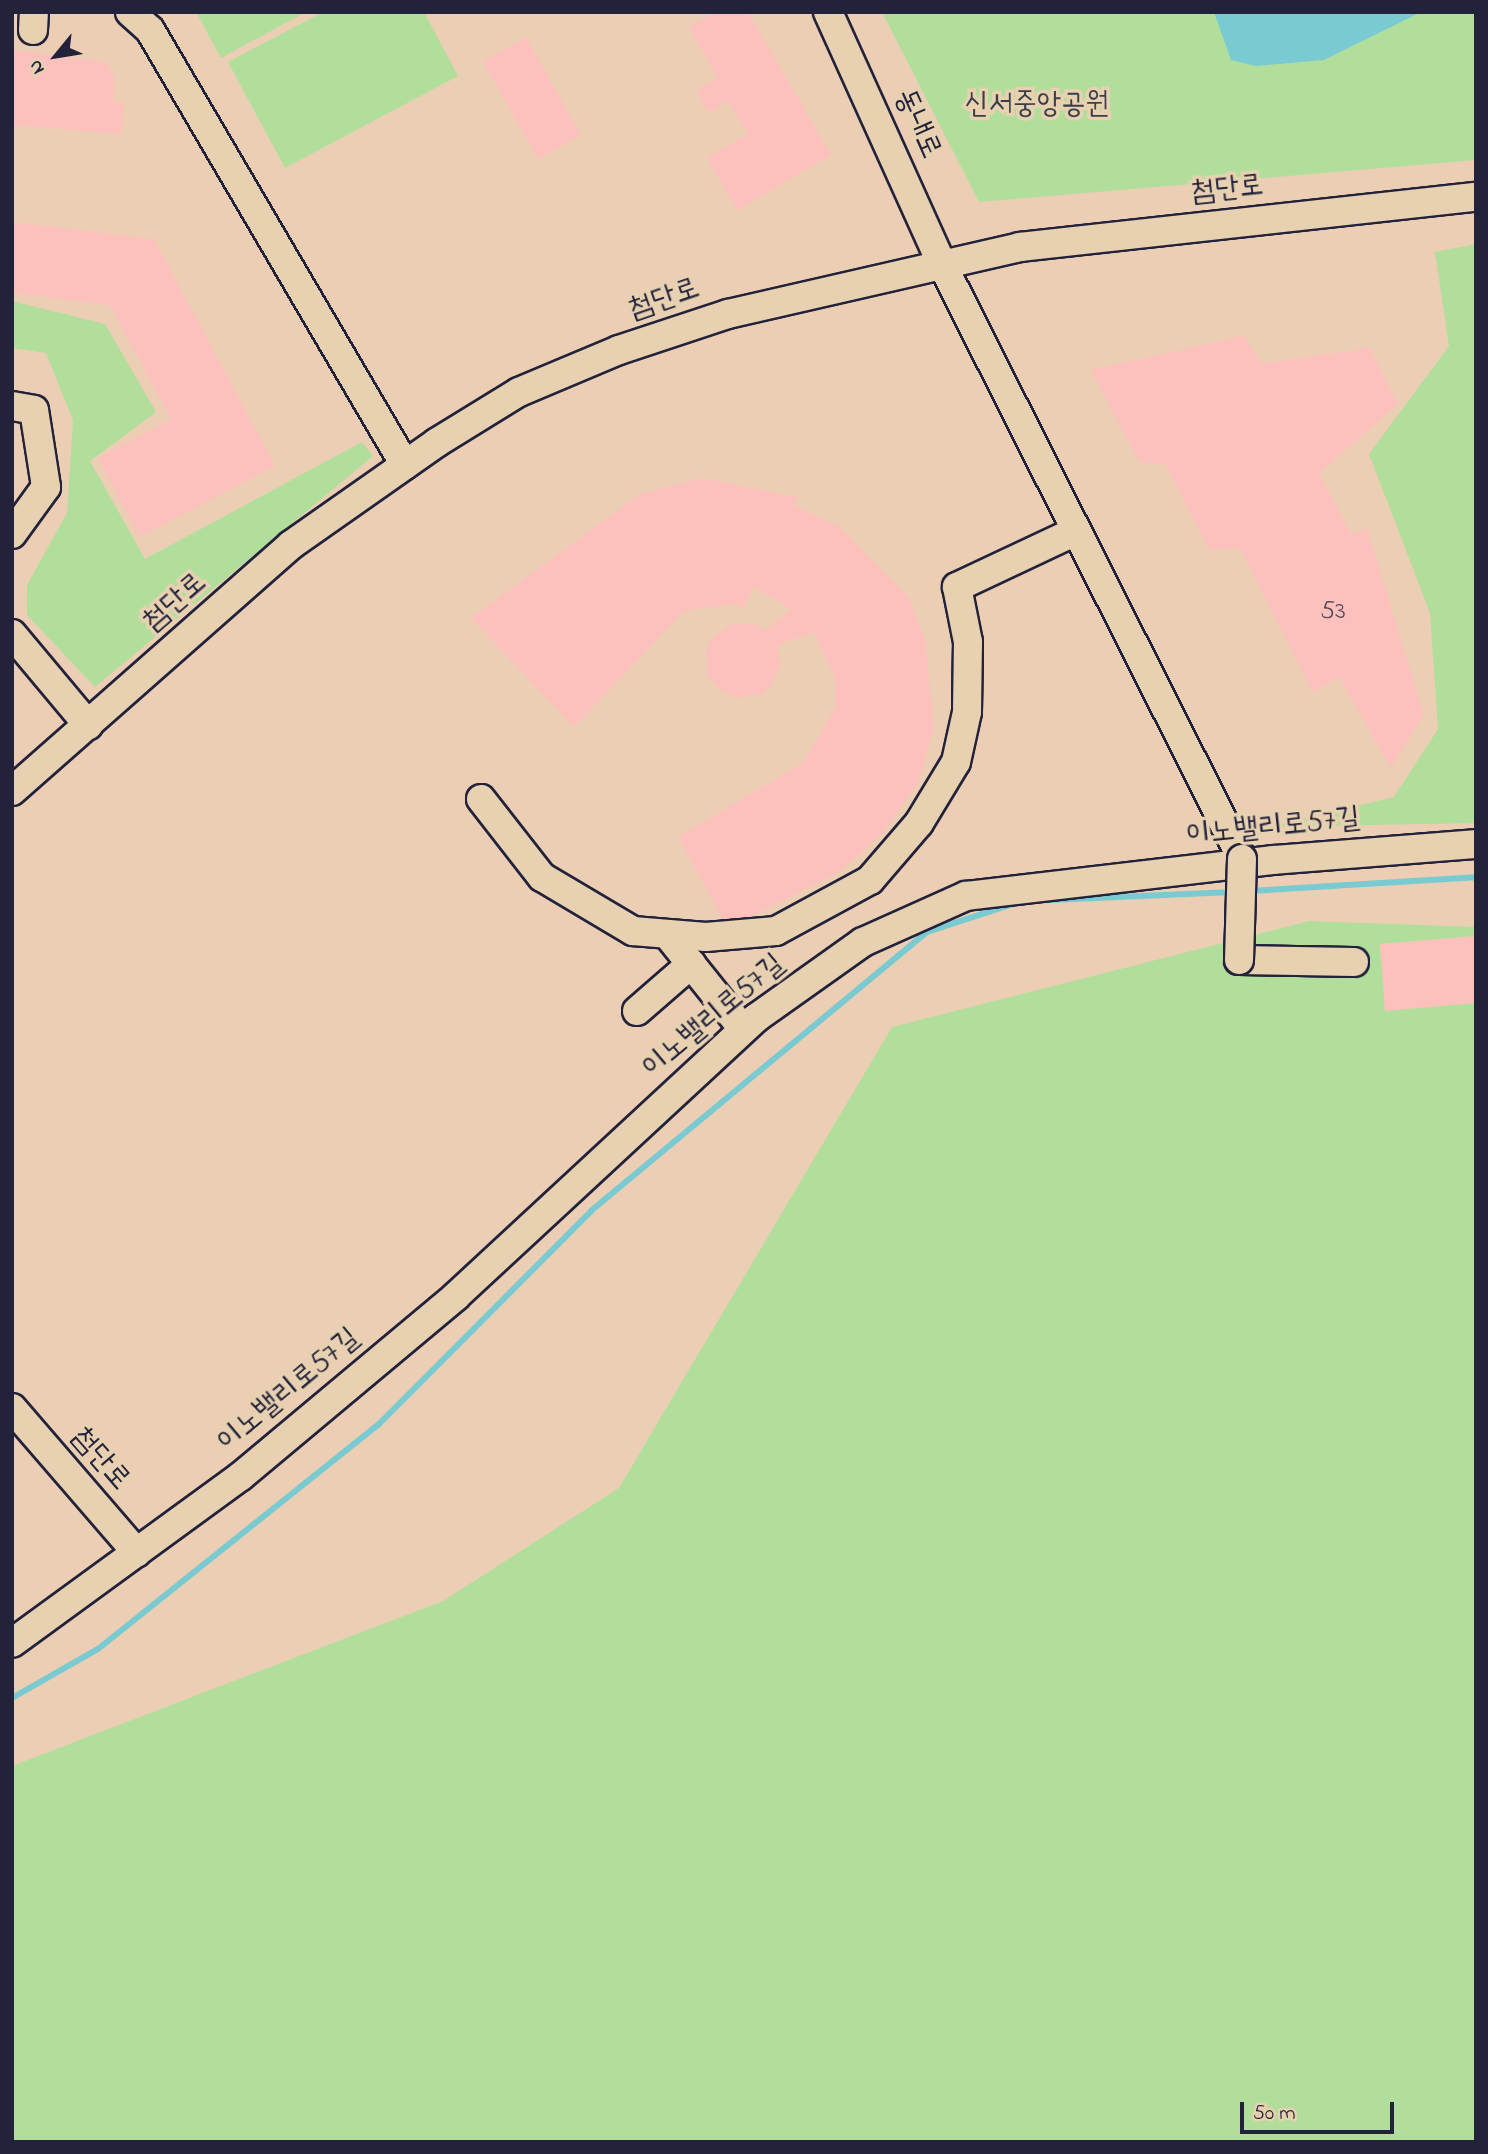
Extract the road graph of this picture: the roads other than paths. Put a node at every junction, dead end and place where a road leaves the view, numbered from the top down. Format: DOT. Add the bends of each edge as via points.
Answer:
graph roads {
  1 [pos="130,12"];
  2 [pos="828,12"];
  3 [pos="1476,197"];
  4 [pos="942,264"];
  5 [pos="12,406"];
  6 [pos="405,465"];
  7 [pos="1076,531"];
  8 [pos="12,534"];
  9 [pos="12,634"];
  10 [pos="88,725"];
  11 [pos="12,791"];
  12 [pos="481,799"];
  13 [pos="1476,844"];
  14 [pos="1243,861"];
  15 [pos="667,934"];
  16 [pos="1354,962"];
  17 [pos="691,964"];
  18 [pos="637,1011"];
  19 [pos="743,1029"];
  20 [pos="12,1408"];
  21 [pos="137,1553"];
  22 [pos="12,1643"];
  1 -- 6 [label="street" via="150,30"];
  2 -- 4 [label="street, 동내로"];
  3 -- 4 [label="street, 첨단로" via="1020,247"];
  4 -- 6 [label="street, 첨단로" via="728,314 619,350 519,392"];
  4 -- 7 [label="street, 동내로"];
  5 -- 8 [label="street" via="34,410 46,487"];
  6 -- 10 [label="street, 첨단로" via="291,545"];
  7 -- 14 [label="street, 동내로"];
  7 -- 15 [label="street" via="957,587 968,642 967,712 956,762 919,823 870,880 776,931 706,937"];
  9 -- 10 [label="street"];
  10 -- 11 [label="street, 첨단로"];
  12 -- 15 [label="street" via="542,877 633,931"];
  13 -- 14 [label="street, 이노밸리로57길"];
  14 -- 16 [label="street, bridge" via="1239,960"];
  14 -- 19 [label="street, 이노밸리로57길" via="966,896 863,942"];
  15 -- 17 [label="street"];
  17 -- 18 [label="street"];
  17 -- 19 [label="street"];
  19 -- 21 [label="street, 이노밸리로57길" via="456,1296 241,1475"];
  20 -- 21 [label="street, 첨단로"];
  21 -- 22 [label="street, 이노밸리로57길"];
}
